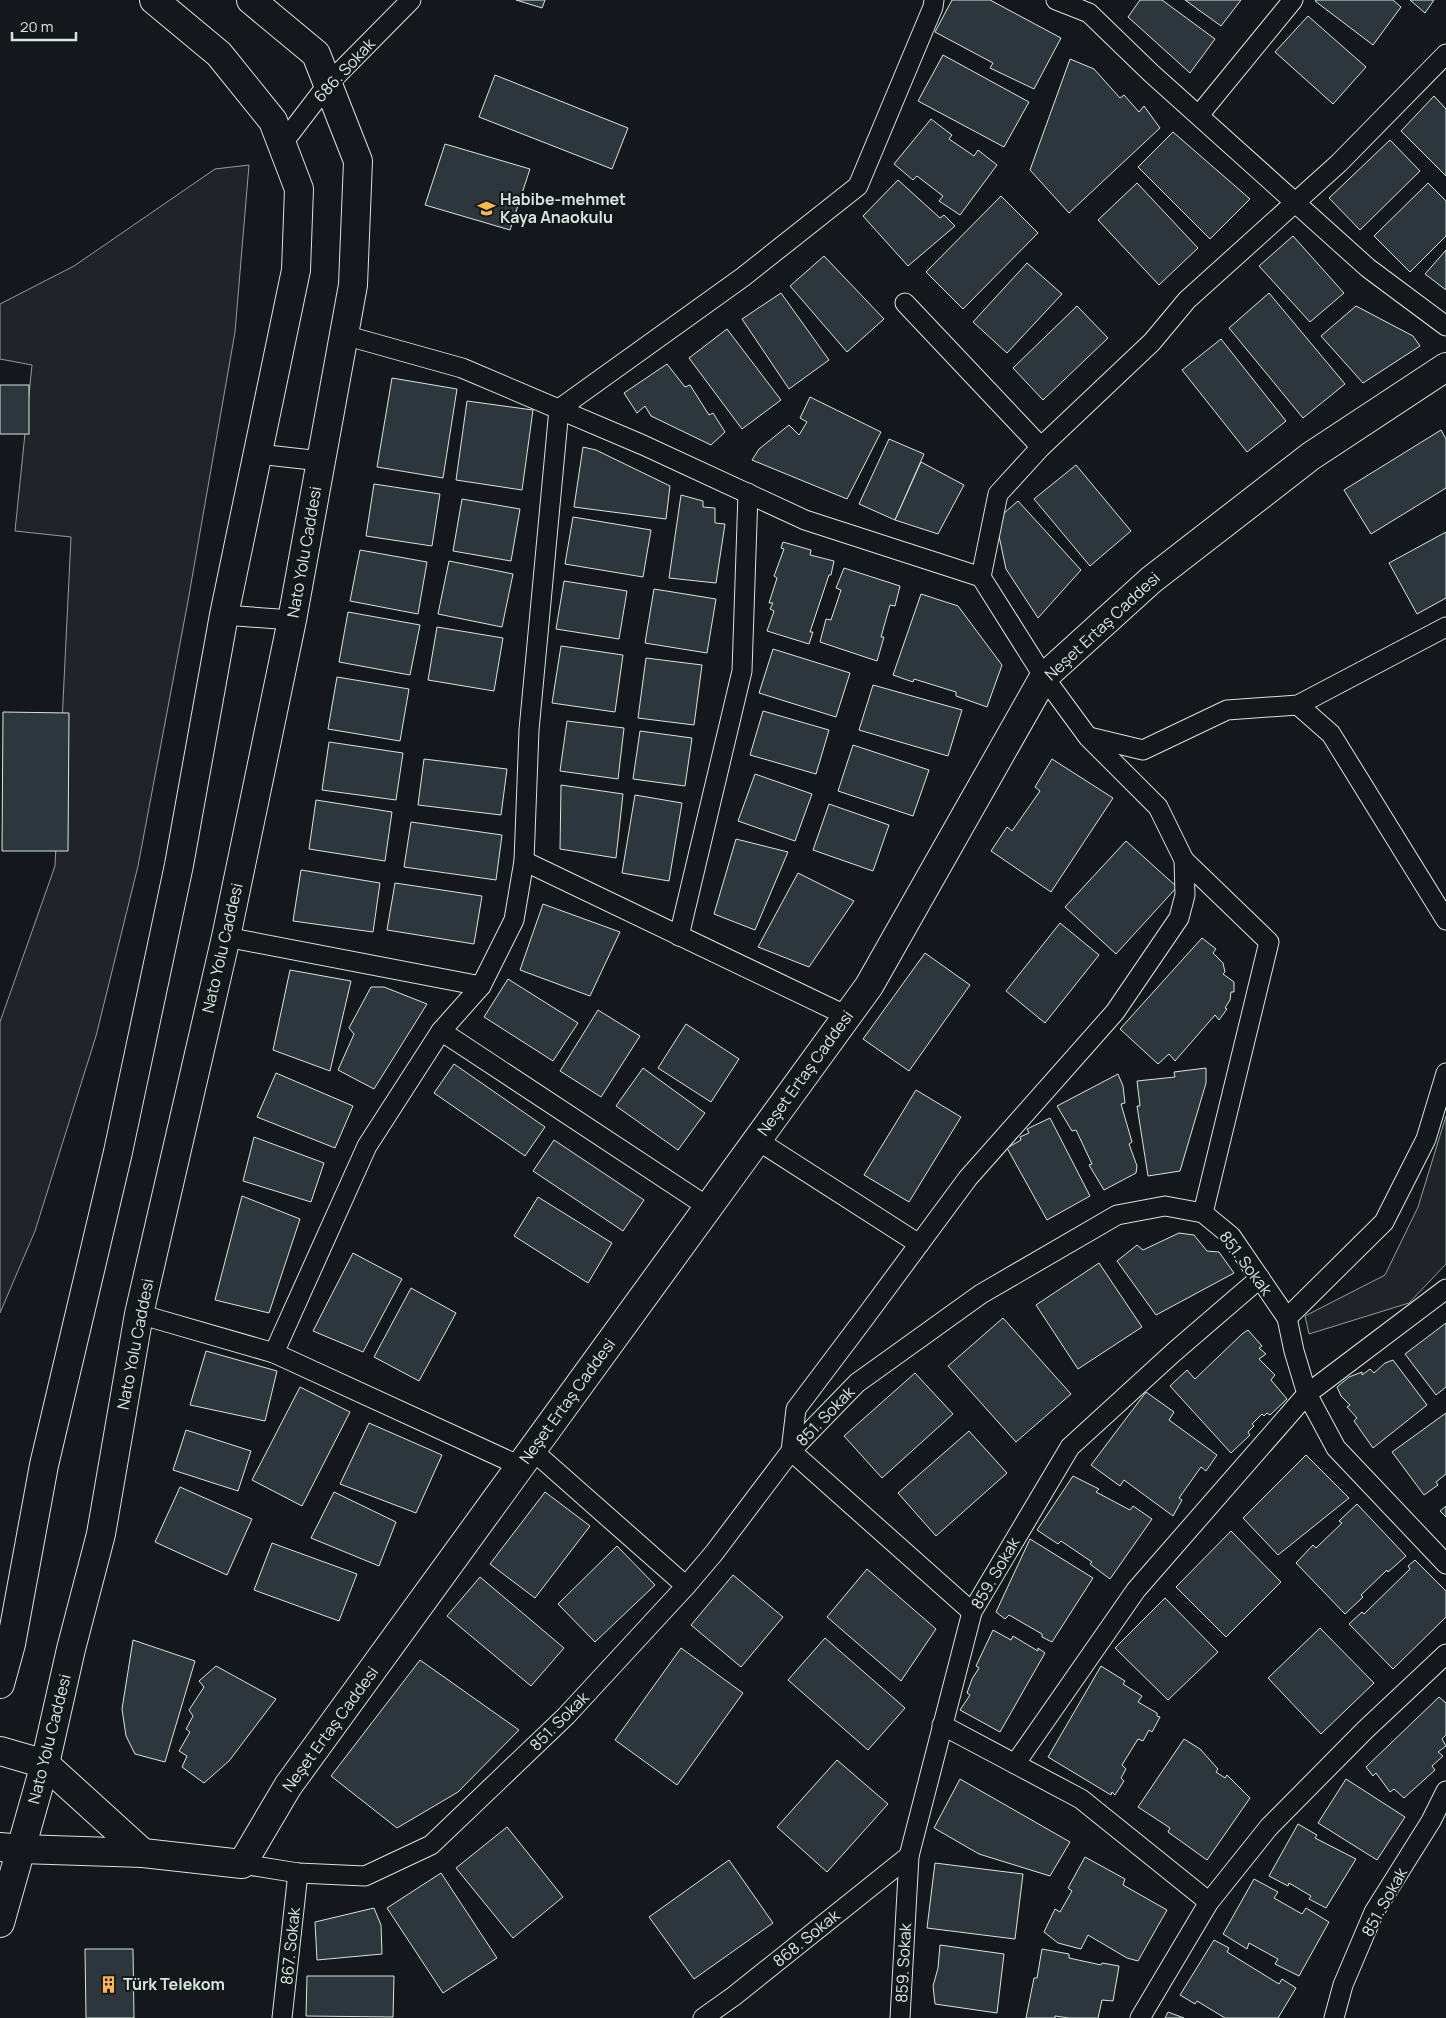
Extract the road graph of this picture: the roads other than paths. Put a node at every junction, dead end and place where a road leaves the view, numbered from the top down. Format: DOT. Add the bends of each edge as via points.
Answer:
graph roads {
  1 [pos="251,0"];
  2 [pos="411,0"];
  3 [pos="934,0"];
  4 [pos="1056,0"];
  5 [pos="1293,0"];
  6 [pos="151,1"];
  7 [pos="1446,54"];
  8 [pos="328,84"];
  9 [pos="1199,115"];
  10 [pos="282,144"];
  11 [pos="1295,202"];
  12 [pos="905,303"];
  13 [pos="1446,326"];
  14 [pos="344,336"];
  15 [pos="1446,368"];
  16 [pos="558,409"];
  17 [pos="1041,447"];
  18 [pos="258,454"];
  19 [pos="321,461"];
  20 [pos="748,493"];
  21 [pos="981,577"];
  22 [pos="224,615"];
  23 [pos="292,620"];
  24 [pos="1446,626"];
  25 [pos="1044,676"];
  26 [pos="1298,705"];
  27 [pos="1088,737"];
  28 [pos="1184,860"];
  29 [pos="524,861"];
  30 [pos="1446,920"];
  31 [pos="679,936"];
  32 [pos="226,937"];
  33 [pos="480,986"];
  34 [pos="847,1016"];
  35 [pos="441,1032"];
  36 [pos="1446,1073"];
  37 [pos="757,1140"];
  38 [pos="708,1207"];
  39 [pos="1203,1213"];
  40 [pos="919,1244"];
  41 [pos="1260,1278"];
  42 [pos="1446,1289"];
  43 [pos="139,1314"];
  44 [pos="1287,1318"];
  45 [pos="274,1352"];
  46 [pos="1307,1394"];
  47 [pos="791,1451"];
  48 [pos="526,1458"];
  49 [pos="1446,1564"];
  50 [pos="686,1586"];
  51 [pos="972,1612"];
  52 [pos="1446,1654"];
  53 [pos="0,1684"];
  54 [pos="942,1725"];
  55 [pos="0,1752"];
  56 [pos="45,1764"];
  57 [pos="1015,1764"];
  58 [pos="1446,1791"];
  59 [pos="10,1848"];
  60 [pos="143,1853"];
  61 [pos="908,1856"];
  62 [pos="242,1864"];
  63 [pos="298,1873"];
  64 [pos="1209,1902"];
  65 [pos="0,1923"];
  66 [pos="282,2018"];
  67 [pos="703,2018"];
  68 [pos="900,2018"];
  69 [pos="1140,2018"];
  70 [pos="1334,2018"];
  1 -- 8 [label="main road, Nato Yolu Caddesi" via="316,54"];
  2 -- 8 [label="street, 686. Sokak"];
  3 -- 16 [label="street" via="858,186 743,277"];
  4 -- 9 [label="street" via="1089,13"];
  5 -- 9 [label="street"];
  6 -- 10 [label="main road" via="219,54 273,121"];
  7 -- 11 [label="street" via="1339,163"];
  8 -- 10 [label="street, 686. Sokak"];
  8 -- 14 [label="main road, Nato Yolu Caddesi" via="358,161 353,285"];
  9 -- 11 [label="street"];
  10 -- 18 [label="main road" via="299,188 296,270"];
  11 -- 13 [label="street" via="1368,268"];
  11 -- 17 [label="street" via="1187,300 1152,342"];
  12 -- 17 [label="street"];
  14 -- 16 [label="street" via="462,368"];
  14 -- 19 [label="main road, Nato Yolu Caddesi"];
  15 -- 25 [label="main road, Neşet Ertaş Caddesi" via="1311,456 1151,580"];
  16 -- 20 [label="street"];
  16 -- 29 [label="street" via="529,730"];
  17 -- 21 [label="street" via="998,494"];
  18 -- 19 [label="street"];
  18 -- 22 [label="main road"];
  19 -- 23 [label="main road, Nato Yolu Caddesi"];
  20 -- 21 [label="street" via="805,520"];
  20 -- 31 [label="street" via="742,671"];
  21 -- 25 [label="street"];
  22 -- 23 [label="street"];
  22 -- 53 [label="main road" via="179,865 118,1152 44,1465 11,1644"];
  23 -- 32 [label="main road, Nato Yolu Caddesi"];
  24 -- 26 [label="street"];
  25 -- 27 [label="street"];
  25 -- 34 [label="main road, Neşet Ertaş Caddesi" via="869,986"];
  26 -- 27 [label="street" via="1227,710 1143,750"];
  26 -- 30 [label="street" via="1331,734"];
  27 -- 28 [label="street" via="1158,807"];
  28 -- 39 [label="street" via="1269,942"];
  28 -- 40 [label="street" via="1185,895 1179,918 1115,1012 968,1178"];
  29 -- 31 [label="street"];
  29 -- 33 [label="street" via="514,920"];
  31 -- 34 [label="street"];
  32 -- 33 [label="street"];
  32 -- 43 [label="main road, Nato Yolu Caddesi"];
  33 -- 35 [label="street"];
  34 -- 37 [label="main road, Neşet Ertaş Caddesi"];
  35 -- 38 [label="street"];
  35 -- 45 [label="street" via="367,1146"];
  36 -- 44 [label="street" via="1426,1138 1384,1222"];
  37 -- 38 [label="main road, Neşet Ertaş Caddesi"];
  37 -- 40 [label="street"];
  38 -- 48 [label="main road, Neşet Ertaş Caddesi"];
  39 -- 41 [label="street, 851. Sokak" via="1230,1236"];
  39 -- 47 [label="street, 851. Sokak" via="1165,1206 1117,1215 980,1294 857,1383"];
  40 -- 47 [label="street" via="796,1408"];
  41 -- 44 [label="street, 851. Sokak"];
  41 -- 51 [label="street, 859. Sokak" via="1070,1447"];
  42 -- 46 [label="street"];
  43 -- 45 [label="street"];
  43 -- 56 [label="main road, Nato Yolu Caddesi" via="101,1534"];
  44 -- 46 [label="street, 851. Sokak"];
  45 -- 48 [label="street"];
  46 -- 49 [label="street, 851. Sokak" via="1336,1448"];
  46 -- 57 [label="street" via="1136,1590"];
  47 -- 50 [label="street, 851. Sokak"];
  47 -- 51 [label="street"];
  48 -- 50 [label="street"];
  48 -- 62 [label="main road, Neşet Ertaş Caddesi" via="288,1786"];
  50 -- 63 [label="street, 851. Sokak" via="566,1716 430,1845 365,1876"];
  51 -- 54 [label="street, 859. Sokak"];
  52 -- 64 [label="street" via="1269,1827"];
  54 -- 57 [label="street"];
  54 -- 61 [label="street, 859. Sokak"];
  55 -- 56 [label="main road"];
  56 -- 59 [label="main road, Nato Yolu Caddesi"];
  56 -- 60 [label="main road"];
  57 -- 64 [label="street" via="1081,1799"];
  58 -- 70 [label="street, 851. Sokak" via="1374,1912 1343,1985"];
  59 -- 60 [label="main road, 851. Sokak"];
  59 -- 65 [label="main road, Nato Yolu Caddesi"];
  60 -- 62 [label="main road, 851. Sokak"];
  61 -- 67 [label="street, 868. Sokak"];
  61 -- 68 [label="street, 859. Sokak"];
  62 -- 63 [label="street, 851. Sokak"];
  63 -- 66 [label="street, 867. Sokak"];
  64 -- 69 [label="street"];
}
